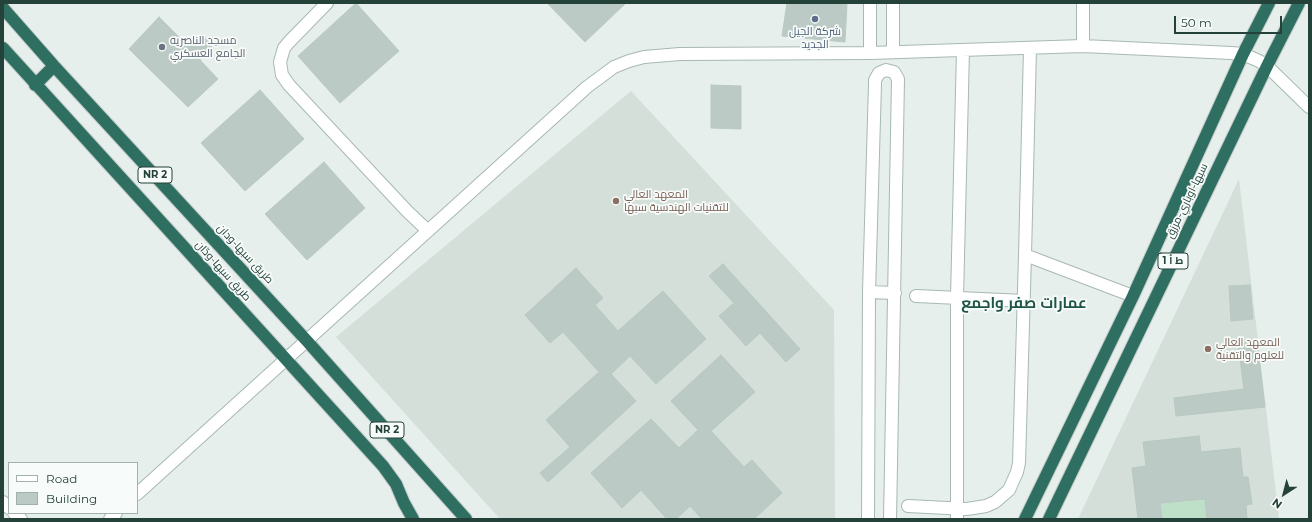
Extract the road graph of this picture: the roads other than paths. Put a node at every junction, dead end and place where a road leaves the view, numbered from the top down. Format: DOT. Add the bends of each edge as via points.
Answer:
graph roads {
  1 [pos="327,3"];
  2 [pos="870,3"];
  3 [pos="893,3"];
  4 [pos="1083,3"];
  5 [pos="1269,3"];
  6 [pos="1299,3"];
  7 [pos="3,8"];
  8 [pos="1083,46"];
  9 [pos="3,48"];
  10 [pos="1030,48"];
  11 [pos="963,50"];
  12 [pos="893,52"];
  13 [pos="870,53"];
  14 [pos="1243,54"];
  15 [pos="54,66"];
  16 [pos="1267,66"];
  17 [pos="35,85"];
  18 [pos="1309,107"];
  19 [pos="428,231"];
  20 [pos="1025,255"];
  21 [pos="869,292"];
  22 [pos="895,293"];
  23 [pos="916,296"];
  24 [pos="1133,296"];
  25 [pos="957,298"];
  26 [pos="1024,301"];
  27 [pos="307,341"];
  28 [pos="286,360"];
  29 [pos="138,493"];
  30 [pos="908,506"];
  31 [pos="957,514"];
  32 [pos="413,519"];
  33 [pos="466,519"];
  34 [pos="868,519"];
  35 [pos="890,519"];
  36 [pos="1025,519"];
  37 [pos="1049,519"];
  1 -- 19 [label="street" via="284,48 280,62 282,75"];
  2 -- 13 [label="street"];
  3 -- 12 [label="street"];
  4 -- 8 [label="street"];
  5 -- 14 [label="highway, سبها-اوباري-مرزق / ط أ 1"];
  6 -- 16 [label="highway, سبها-اوباري-مرزق / ط أ 1"];
  7 -- 15 [label="highway, طريق سبها-ودان / NR 2"];
  8 -- 10 [label="street"];
  8 -- 14 [label="street"];
  9 -- 17 [label="highway, طريق سبها-ودّان / NR 2"];
  10 -- 11 [label="street"];
  10 -- 20 [label="street"];
  11 -- 12 [label="street"];
  11 -- 25 [label="street"];
  12 -- 13 [label="street"];
  13 -- 19 [label="street" via="680,54 628,61 614,67 587,87"];
  14 -- 16 [label="street"];
  14 -- 24 [label="highway, سبها-اوباري-مرزق / ط أ 1"];
  15 -- 17 [label="highway"];
  15 -- 27 [label="highway, طريق سبها-ودان / NR 2"];
  16 -- 18 [label="street"];
  16 -- 37 [label="highway, سبها-اوباري-مرزق / ط أ 1"];
  17 -- 28 [label="highway, طريق سبها-ودّان / NR 2"];
  19 -- 27 [label="street"];
  20 -- 24 [label="street"];
  20 -- 26 [label="street"];
  21 -- 22 [label="street"];
  21 -- 22 [label="street" via="875,80 879,73 886,70 894,72 898,79"];
  21 -- 34 [label="street"];
  22 -- 35 [label="street"];
  23 -- 25 [label="street"];
  24 -- 36 [label="highway, سبها-اوباري-مرزق / ط أ 1"];
  25 -- 26 [label="street"];
  25 -- 31 [label="street"];
  26 -- 31 [label="street" via="1017,472 1009,490 994,502"];
  27 -- 28 [label="street"];
  27 -- 33 [label="highway, طريق سبها-ودان / NR 2"];
  28 -- 29 [label="street"];
  28 -- 32 [label="highway, طريق سبها-ودّان / NR 2" via="383,466 396,484"];
  30 -- 31 [label="street"];
}
